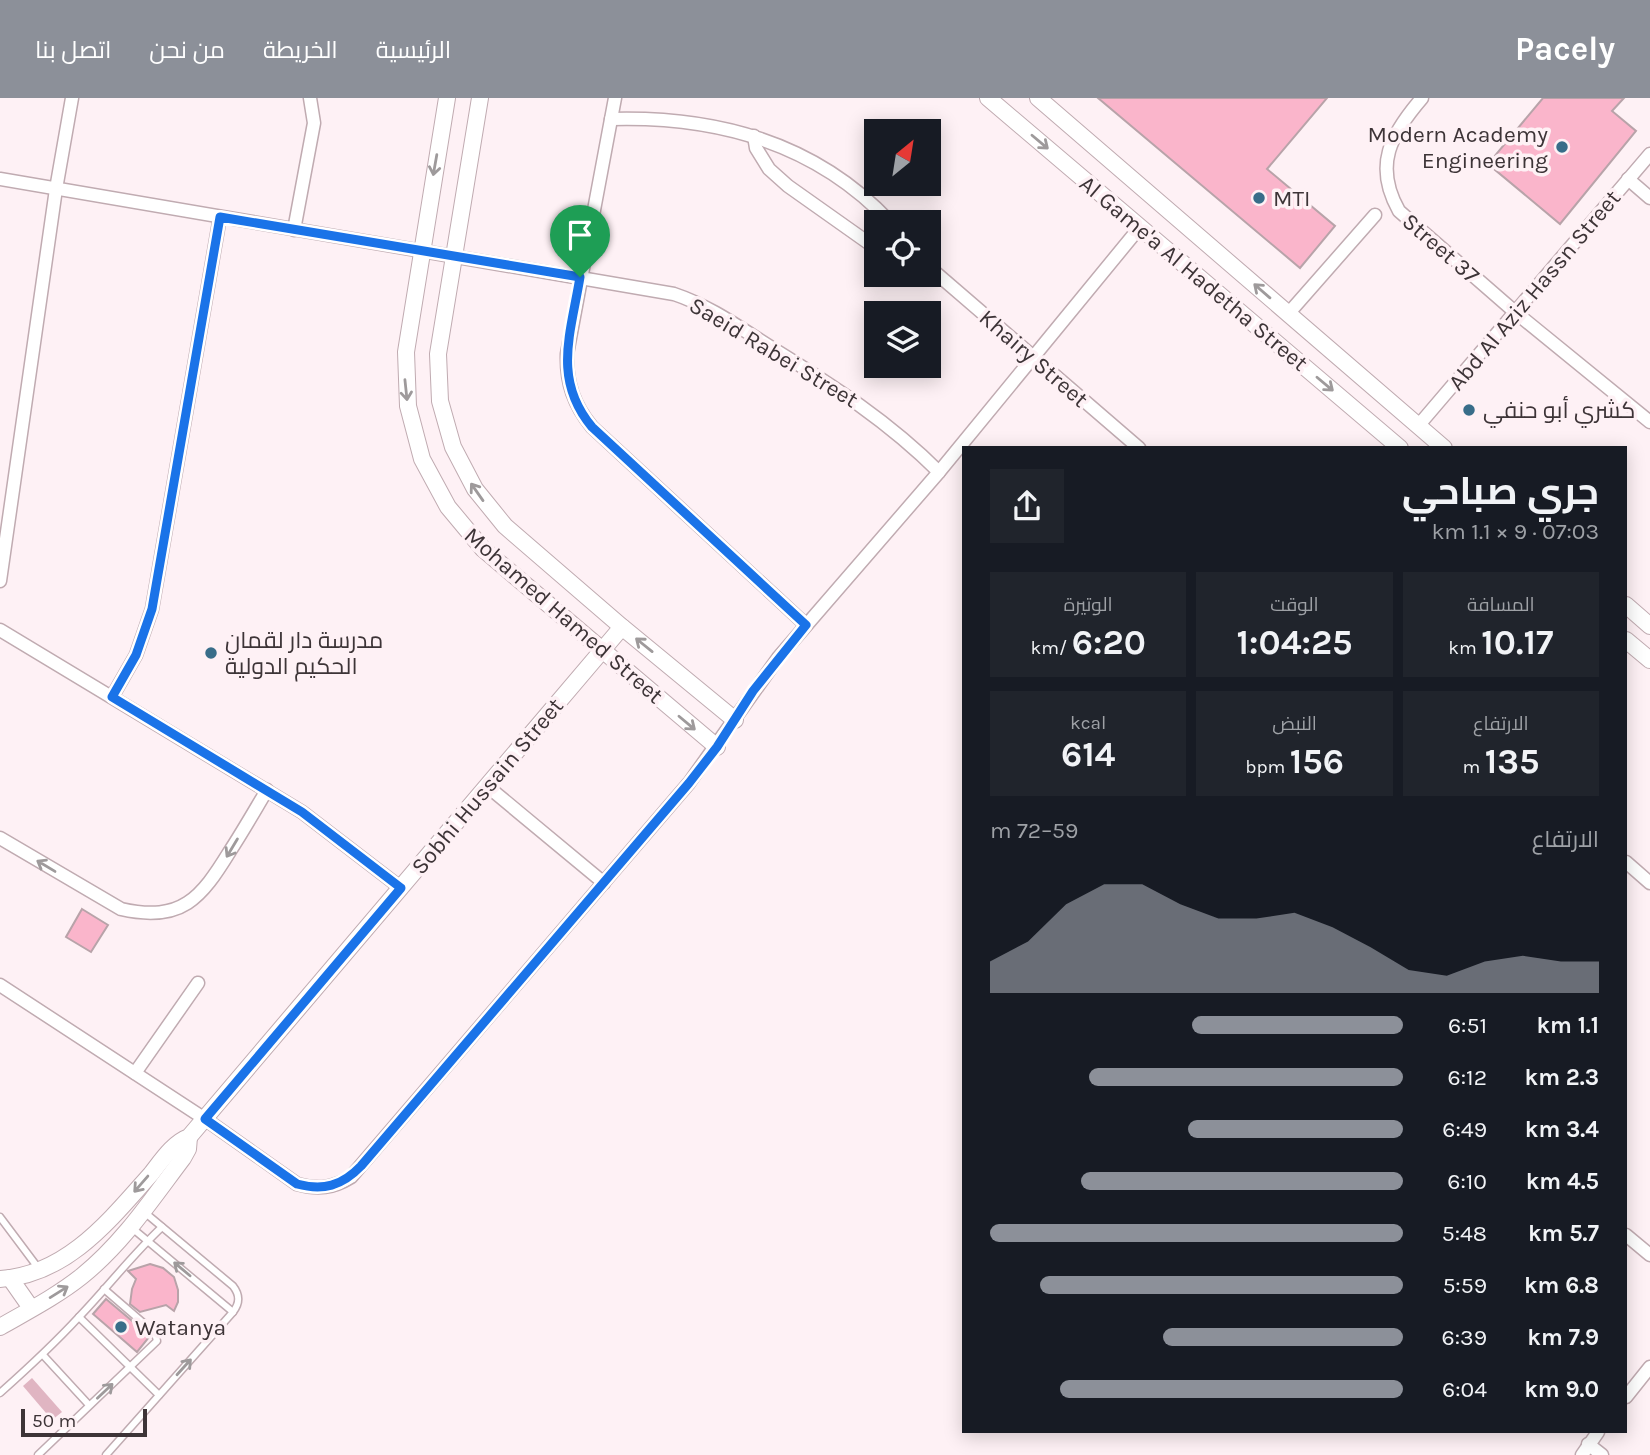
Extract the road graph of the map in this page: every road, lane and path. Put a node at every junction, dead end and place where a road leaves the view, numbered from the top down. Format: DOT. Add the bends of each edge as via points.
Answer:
graph roads {
  1 [pos="72,98"];
  2 [pos="310,98"];
  3 [pos="447,98"];
  4 [pos="480,98"];
  5 [pos="615,98"];
  6 [pos="988,98"];
  7 [pos="1038,98"];
  8 [pos="1422,98"];
  9 [pos="611,119"];
  10 [pos="754,136"];
  11 [pos="1650,154"];
  12 [pos="0,179"];
  13 [pos="1628,179"];
  14 [pos="56,189"];
  15 [pos="1650,198"];
  16 [pos="876,210"];
  17 [pos="1376,215"];
  18 [pos="220,217"];
  19 [pos="1140,227"];
  20 [pos="294,230"];
  21 [pos="864,240"];
  22 [pos="420,252"];
  23 [pos="452,257"];
  24 [pos="580,277"];
  25 [pos="941,278"];
  26 [pos="1515,312"];
  27 [pos="1288,314"];
  28 [pos="1033,358"];
  29 [pos="1650,422"];
  30 [pos="1418,426"];
  31 [pos="1137,446"];
  32 [pos="1398,446"];
  33 [pos="1442,446"];
  34 [pos="939,472"];
  35 [pos="7,487"];
  36 [pos="0,581"];
  37 [pos="1627,607"];
  38 [pos="806,625"];
  39 [pos="1650,626"];
  40 [pos="622,627"];
  41 [pos="0,630"];
  42 [pos="1627,641"];
  43 [pos="601,651"];
  44 [pos="1650,660"];
  45 [pos="112,697"];
  46 [pos="734,720"];
  47 [pos="717,747"];
  48 [pos="488,786"];
  49 [pos="267,790"];
  50 [pos="0,838"];
  51 [pos="1627,863"];
  52 [pos="1647,875"];
  53 [pos="604,883"];
  54 [pos="401,888"];
  55 [pos="198,983"];
  56 [pos="0,985"];
  57 [pos="135,1073"];
  58 [pos="205,1119"];
  59 [pos="189,1137"];
  60 [pos="143,1211"];
  61 [pos="0,1217"];
  62 [pos="131,1226"];
  63 [pos="162,1227"];
  64 [pos="1627,1236"];
  65 [pos="148,1240"];
  66 [pos="1650,1255"];
  67 [pos="39,1269"];
  68 [pos="5,1279"];
  69 [pos="104,1289"];
  70 [pos="31,1308"];
  71 [pos="233,1312"];
  72 [pos="79,1317"];
  73 [pos="0,1326"];
  74 [pos="43,1355"];
  75 [pos="130,1367"];
  76 [pos="1650,1367"];
  77 [pos="0,1393"];
  78 [pos="159,1395"];
  79 [pos="1627,1396"];
  80 [pos="89,1405"];
  81 [pos="1597,1433"];
  82 [pos="1585,1449"];
  83 [pos="38,1455"];
  84 [pos="106,1455"];
  85 [pos="1602,1455"];
  1 -- 14 [label="street"];
  2 -- 20 [label="street" via="314,123"];
  3 -- 22 [label="street, Mohamed Hamed Street, one-way"];
  4 -- 23 [label="street, Mohamed Hamed Street"];
  5 -- 9 [label="street"];
  6 -- 19 [label="street, Al Game'a Al Hadetha Street, one-way"];
  27 -- 7 [label="street, Al Game'a Al Hadetha Street, one-way"];
  8 -- 26 [label="street, Street 37" via="1400,126 1386,159 1390,196 1399,211"];
  9 -- 10 [label="street" via="683,120"];
  9 -- 24 [label="street"];
  10 -- 16 [label="street" via="835,176"];
  10 -- 21 [label="street" via="769,170"];
  11 -- 13 [label="street, Abd Al Aziz Hassn Street"];
  12 -- 14 [label="street, Saeid Rabei Street"];
  13 -- 15 [label="street"];
  13 -- 26 [label="street, Abd Al Aziz Hassn Street"];
  14 -- 18 [label="street, Saeid Rabei Street"];
  14 -- 35 [label="street"];
  17 -- 27 [label="street"];
  18 -- 20 [label="street, Saeid Rabei Street"];
  18 -- 45 [label="street" via="152,609 136,655"];
  19 -- 28 [label="street"];
  19 -- 32 [label="street, Al Game'a Al Hadetha Street, one-way"];
  20 -- 22 [label="street, Saeid Rabei Street"];
  22 -- 23 [label="street, Saeid Rabei Street"];
  22 -- 43 [label="street, Mohamed Hamed Street, one-way" via="405,379 422,458 464,529"];
  23 -- 24 [label="street, Saeid Rabei Street"];
  40 -- 23 [label="street, Mohamed Hamed Street, one-way" via="505,526 462,469 445,425 438,378"];
  24 -- 34 [label="street, Saeid Rabei Street" via="674,294 712,310 855,401"];
  24 -- 38 [label="street" via="566,370 582,415"];
  25 -- 28 [label="street, Khairy Street"];
  26 -- 29 [label="street, Street 37"];
  26 -- 30 [label="street, Abd Al Aziz Hassn Street"];
  27 -- 30 [label="street, Al Game'a Al Hadetha Street"];
  28 -- 31 [label="street, Khairy Street"];
  28 -- 34 [label="street"];
  30 -- 33 [label="street, Al Game'a Al Hadetha Street"];
  34 -- 38 [label="street"];
  35 -- 36 [label="street"];
  37 -- 39 [label="street"];
  38 -- 46 [label="street"];
  40 -- 43 [label="street, Sobhi Hussain Street"];
  46 -- 40 [label="street, Mohamed Hamed Street, one-way"];
  41 -- 45 [label="street"];
  42 -- 44 [label="street"];
  43 -- 47 [label="street, Mohamed Hamed Street, one-way"];
  43 -- 48 [label="street, Sobhi Hussain Street"];
  45 -- 49 [label="street"];
  46 -- 47 [label="street"];
  47 -- 53 [label="street"];
  48 -- 53 [label="street"];
  48 -- 54 [label="street, Sobhi Hussain Street"];
  49 -- 50 [label="street, one-way" via="210,884 179,907 160,913 121,909"];
  49 -- 54 [label="street" via="336,836"];
  51 -- 52 [label="street"];
  53 -- 58 [label="street" via="345,1180 326,1188 297,1184"];
  54 -- 58 [label="street, Sobhi Hussain Street"];
  55 -- 57 [label="street"];
  56 -- 57 [label="street"];
  57 -- 58 [label="street"];
  58 -- 59 [label="street, Sobhi Hussain Street"];
  59 -- 60 [label="street, Sobhi Hussain Street" via="186,1154"];
  59 -- 67 [label="street, Sobhi Hussain Street, one-way" via="172,1149 97,1234"];
  60 -- 62 [label="street, Sobhi Hussain Street"];
  60 -- 63 [label="lane"];
  61 -- 67 [label="lane"];
  62 -- 65 [label="lane"];
  70 -- 62 [label="street, Sobhi Hussain Street, one-way" via="83,1275"];
  63 -- 65 [label="lane"];
  63 -- 71 [label="lane" via="233,1286 239,1302"];
  64 -- 66 [label="street"];
  65 -- 69 [label="lane"];
  71 -- 65 [label="lane, one-way"];
  67 -- 68 [label="street, Sobhi Hussain Street"];
  68 -- 70 [label="street"];
  69 -- 72 [label="lane"];
  69 -- 75 [label="lane" via="157,1336 155,1344"];
  70 -- 73 [label="street, Sobhi Hussain Street"];
  78 -- 71 [label="lane, one-way"];
  72 -- 74 [label="lane"];
  72 -- 75 [label="lane"];
  74 -- 77 [label="lane"];
  74 -- 80 [label="lane"];
  75 -- 78 [label="lane"];
  80 -- 75 [label="lane, one-way"];
  76 -- 79 [label="street"];
  78 -- 84 [label="lane"];
  80 -- 83 [label="lane"];
  81 -- 82 [label="street"];
  82 -- 85 [label="street"];
}
